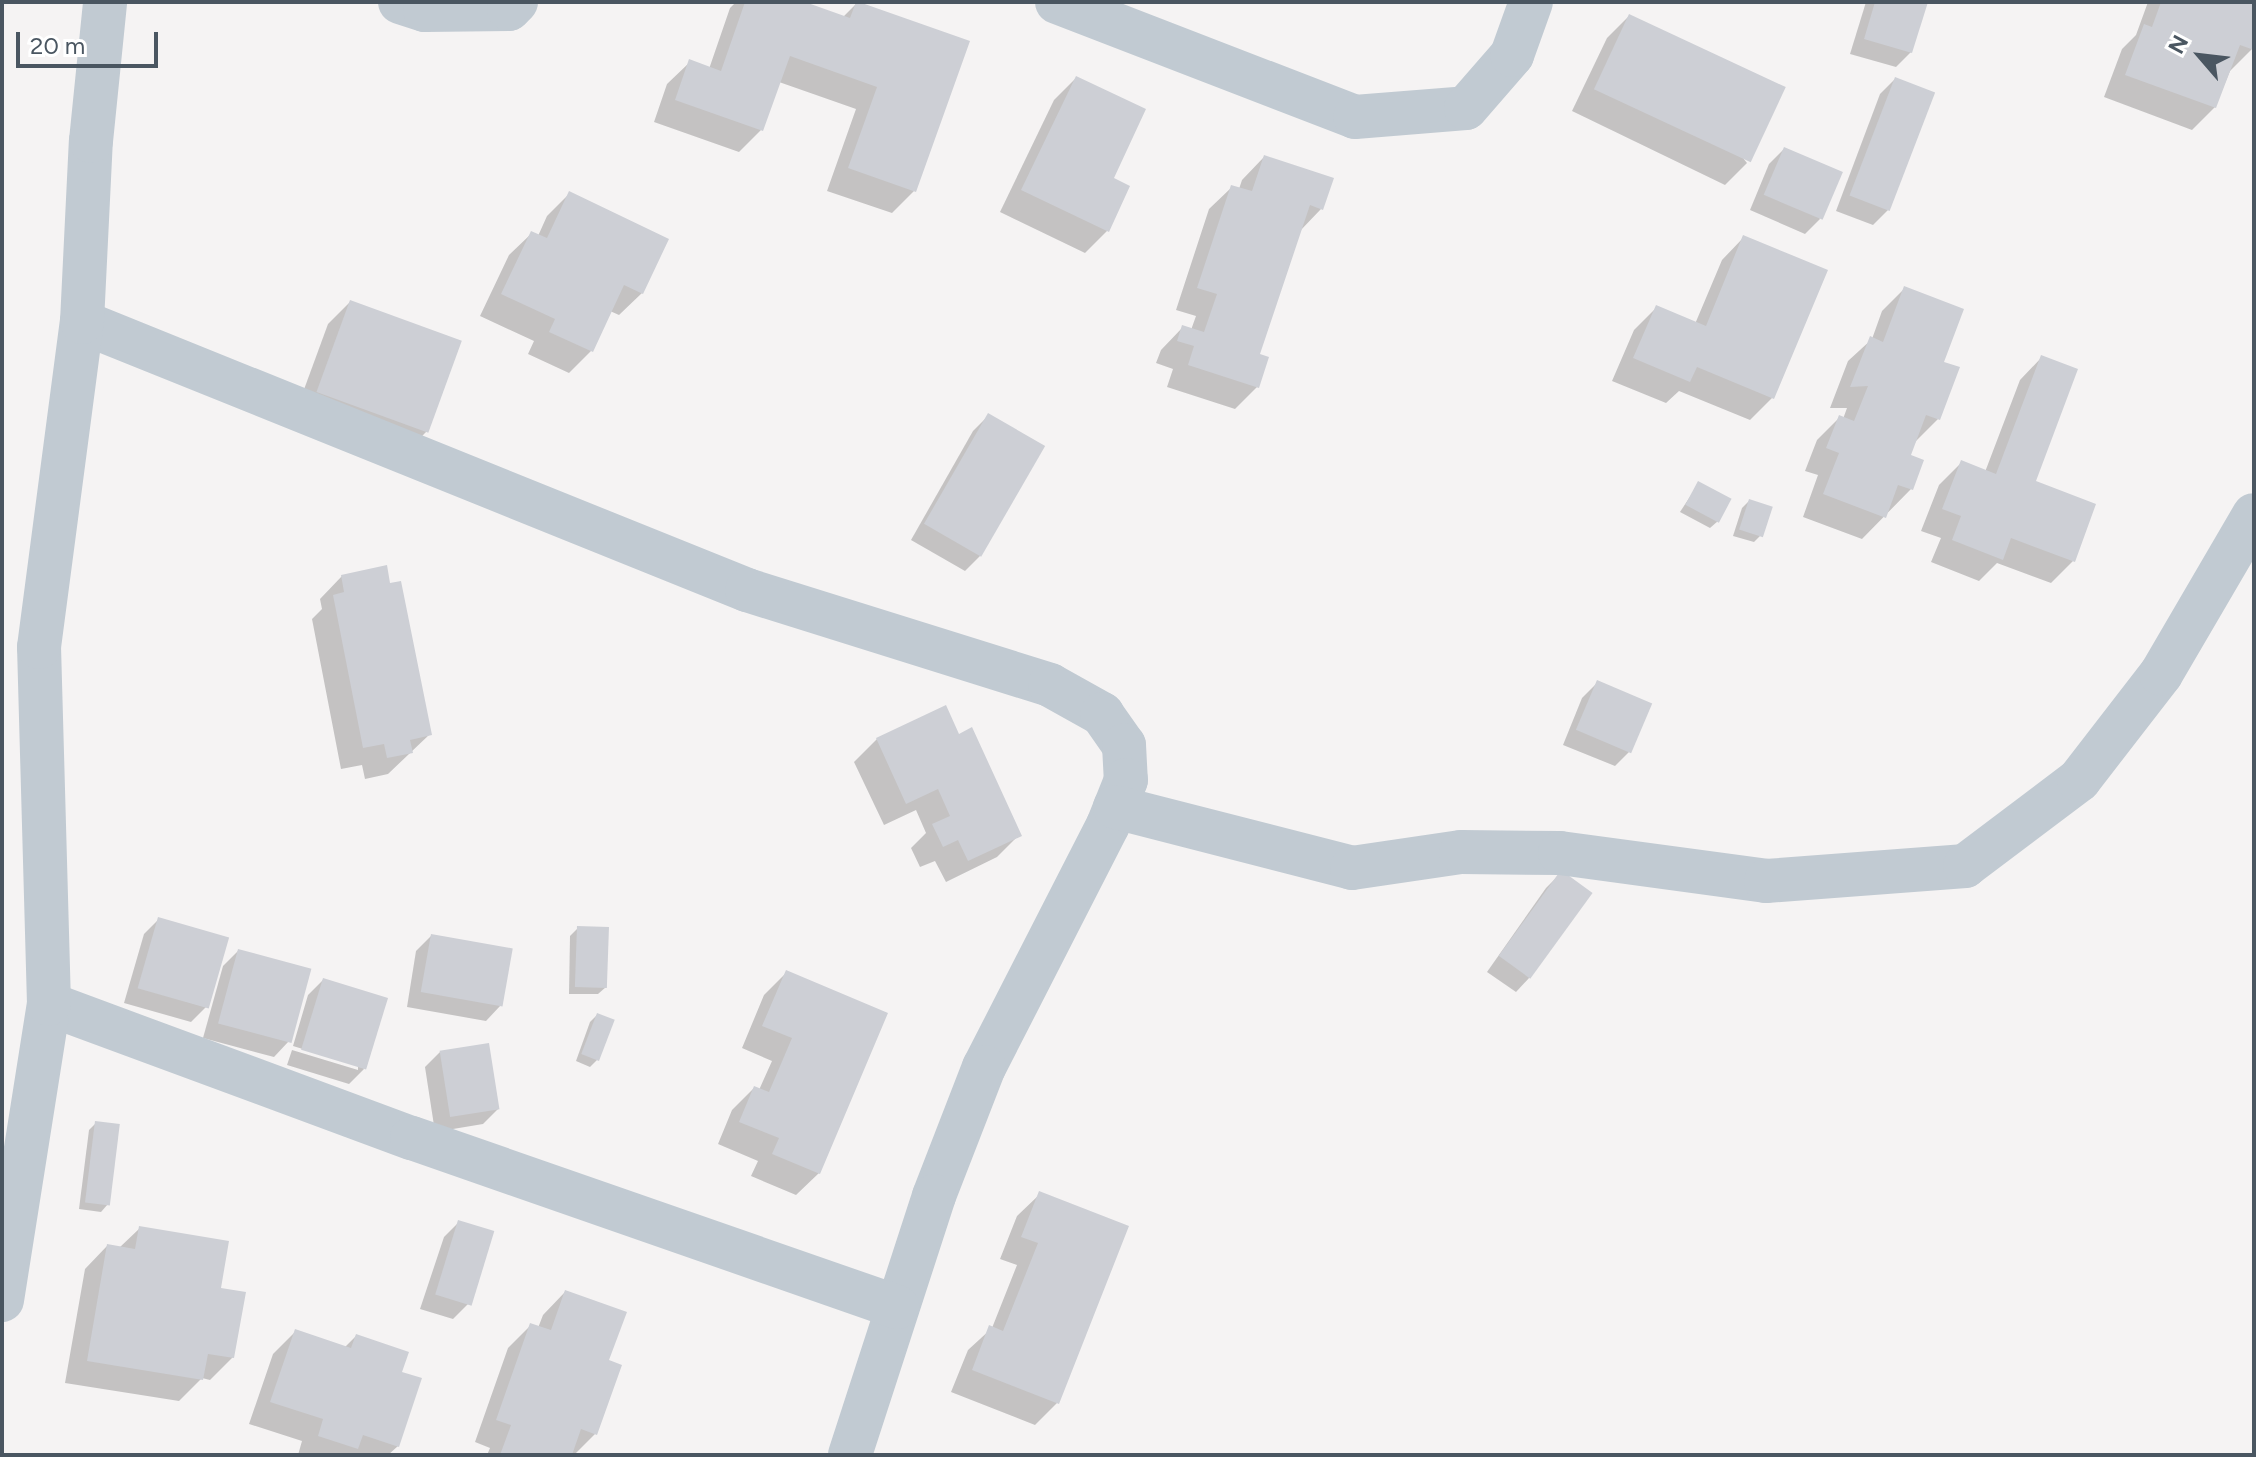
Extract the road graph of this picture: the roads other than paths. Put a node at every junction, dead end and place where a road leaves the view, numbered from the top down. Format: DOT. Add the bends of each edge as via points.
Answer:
graph roads {
  1 [pos="105,2"];
  2 [pos="400,2"];
  3 [pos="516,2"];
  4 [pos="1057,2"];
  5 [pos="1531,2"];
  6 [pos="82,322"];
  7 [pos="2254,515"];
  8 [pos="1115,807"];
  9 [pos="49,1004"];
  10 [pos="2,1300"];
  11 [pos="897,1307"];
  12 [pos="850,1455"];
  1 -- 6 [label="street"];
  2 -- 3 [label="street" via="425,10 509,9"];
  4 -- 5 [label="street" via="1355,117 1466,108 1512,55"];
  6 -- 8 [label="street" via="747,590 1050,685 1102,714 1124,745 1126,780"];
  6 -- 9 [label="street" via="39,647"];
  7 -- 8 [label="street" via="2161,674 2079,780 1965,866 1766,881 1560,853 1461,852 1352,868"];
  8 -- 11 [label="street" via="984,1067"];
  9 -- 10 [label="street"];
  9 -- 11 [label="street" via="412,1138"];
  11 -- 12 [label="street"];
}
